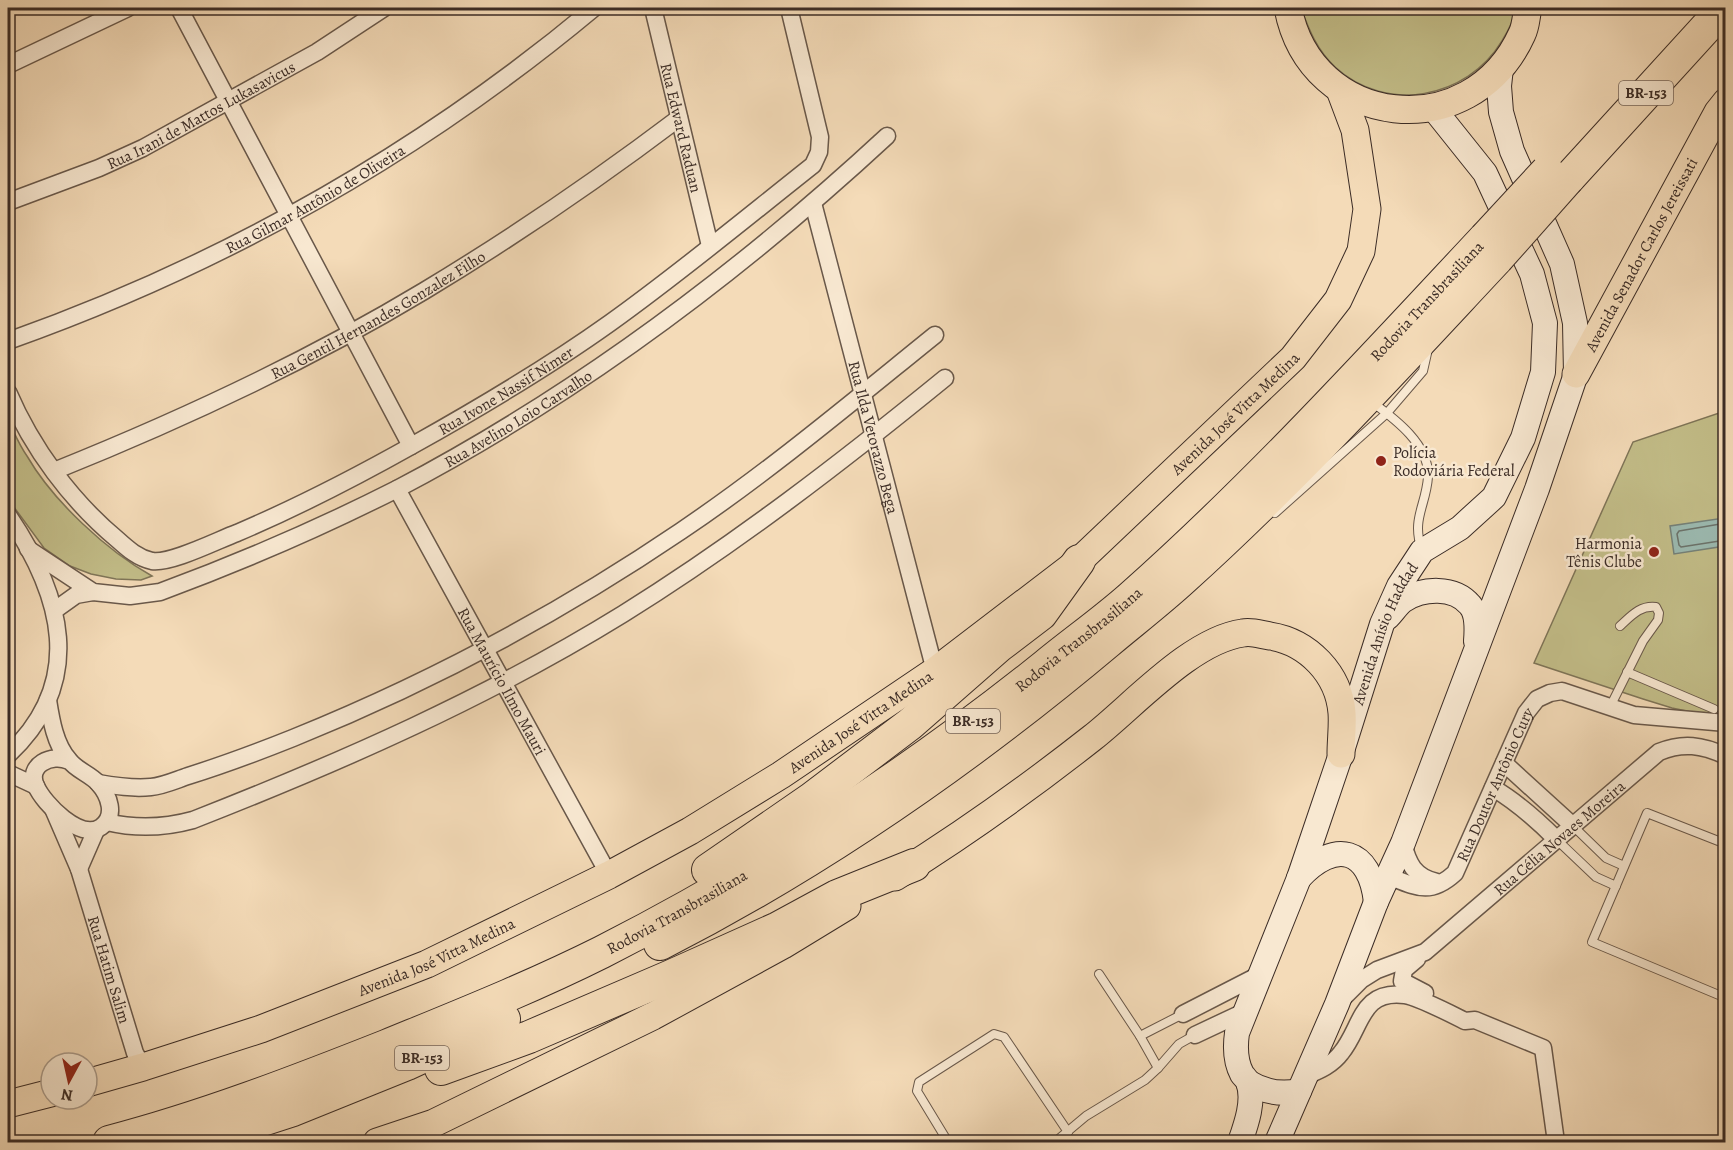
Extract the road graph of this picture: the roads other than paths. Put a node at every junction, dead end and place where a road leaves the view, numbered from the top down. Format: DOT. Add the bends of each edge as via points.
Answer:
graph roads {
  1 [pos="129,8"];
  2 [pos="179,8"];
  3 [pos="384,8"];
  4 [pos="594,8"];
  5 [pos="653,8"];
  6 [pos="789,8"];
  7 [pos="1288,8"];
  8 [pos="1528,8"];
  9 [pos="1696,8"];
  10 [pos="1724,8"];
  11 [pos="8,65"];
  12 [pos="1501,68"];
  13 [pos="1340,90"];
  14 [pos="228,100"];
  15 [pos="1725,102"];
  16 [pos="1433,108"];
  17 [pos="679,118"];
  18 [pos="887,136"];
  19 [pos="1562,170"];
  20 [pos="8,202"];
  21 [pos="813,203"];
  22 [pos="290,217"];
  23 [pos="710,246"];
  24 [pos="1491,249"];
  25 [pos="351,332"];
  26 [pos="935,335"];
  27 [pos="8,341"];
  28 [pos="1576,374"];
  29 [pos="945,378"];
  30 [pos="8,392"];
  31 [pos="862,394"];
  32 [pos="1362,398"];
  33 [pos="873,436"];
  34 [pos="411,446"];
  35 [pos="54,471"];
  36 [pos="397,489"];
  37 [pos="8,515"];
  38 [pos="1265,522"];
  39 [pos="28,549"];
  40 [pos="1422,551"];
  41 [pos="1079,561"];
  42 [pos="93,592"];
  43 [pos="55,610"];
  44 [pos="1382,624"];
  45 [pos="1620,626"];
  46 [pos="484,648"];
  47 [pos="1475,652"];
  48 [pos="935,671"];
  49 [pos="1627,672"];
  50 [pos="503,682"];
  51 [pos="48,700"];
  52 [pos="1610,707"];
  53 [pos="1713,712"];
  54 [pos="1666,718"];
  55 [pos="1725,723"];
  56 [pos="1701,747"];
  57 [pos="1668,748"];
  58 [pos="1341,754"];
  59 [pos="8,755"];
  60 [pos="1725,756"];
  61 [pos="69,761"];
  62 [pos="1503,762"];
  63 [pos="8,773"];
  64 [pos="98,783"];
  65 [pos="36,786"];
  66 [pos="1492,788"];
  67 [pos="52,807"];
  68 [pos="1572,825"];
  69 [pos="101,826"];
  70 [pos="1556,839"];
  71 [pos="1403,843"];
  72 [pos="1725,844"];
  73 [pos="1362,862"];
  74 [pos="914,865"];
  75 [pos="1624,866"];
  76 [pos="79,869"];
  77 [pos="609,875"];
  78 [pos="1388,876"];
  79 [pos="1299,878"];
  80 [pos="1444,883"];
  81 [pos="1616,886"];
  82 [pos="1376,902"];
  83 [pos="1425,952"];
  84 [pos="1099,974"];
  85 [pos="1259,975"];
  86 [pos="547,977"];
  87 [pos="1408,991"];
  88 [pos="1725,998"];
  89 [pos="1337,1004"];
  90 [pos="1246,1011"];
  91 [pos="1183,1014"];
  92 [pos="1195,1035"];
  93 [pos="1140,1036"];
  94 [pos="143,1067"];
  95 [pos="1158,1068"];
  96 [pos="99,1080"];
  97 [pos="1248,1082"];
  98 [pos="1302,1083"];
  99 [pos="39,1096"];
  100 [pos="8,1104"];
  101 [pos="1068,1132"];
  102 [pos="109,1143"];
  103 [pos="194,1143"];
  104 [pos="237,1143"];
  105 [pos="377,1143"];
  106 [pos="948,1143"];
  107 [pos="1055,1143"];
  108 [pos="1240,1143"];
  109 [pos="1277,1143"];
  110 [pos="1557,1143"];
  1 -- 11 [label="street"];
  2 -- 14 [label="street"];
  3 -- 14 [label="street, Rua Irani de Mattos Lukasavicus" via="317,52"];
  4 -- 22 [label="street, Rua Gilmar Antônio de Oliveira" via="456,114"];
  5 -- 17 [label="street, Rua Edward Raduan"];
  6 -- 23 [label="street, Rua Ivone Nassif Nimer" via="820,137 819,152 813,165"];
  7 -- 13 [label="main road" via="1292,29 1311,63"];
  8 -- 12 [label="main road" via="1522,33"];
  9 -- 19 [label="highway, Rodovia Transbrasiliana / BR-153"];
  10 -- 19 [label="highway, Rodovia Transbrasiliana / BR-153"];
  12 -- 16 [label="main road" via="1458,100"];
  12 -- 28 [label="main road" via="1501,112 1512,151 1562,264 1575,322"];
  13 -- 16 [label="main road" via="1379,106 1401,110"];
  13 -- 41 [label="main road, Avenida José Vitta Medina" via="1355,130 1367,209 1361,251 1338,300 1293,358"];
  14 -- 20 [label="street, Rua Irani de Mattos Lukasavicus" via="107,164"];
  14 -- 22 [label="street"];
  15 -- 28 [label="main road, Avenida Senador Carlos Jereissati"];
  16 -- 40 [label="main road, Avenida Anísio Haddad" via="1485,173 1532,274 1545,323 1543,372 1523,438 1494,497 1460,528"];
  17 -- 23 [label="street, Rua Edward Raduan"];
  17 -- 25 [label="street, Rua Gentil Hernandes Gonzalez Filho" via="563,203"];
  18 -- 21 [label="street, Rua Avelino Loio Carvalho"];
  19 -- 24 [label="highway, Rodovia Transbrasiliana / BR-153, bridge"];
  21 -- 31 [label="street, Rua Ilda Vetorazzo Bega"];
  21 -- 36 [label="street, Rua Avelino Loio Carvalho" via="723,278 618,354 520,419"];
  22 -- 25 [label="street"];
  22 -- 27 [label="street, Rua Gilmar Antônio de Oliveira" via="174,275"];
  23 -- 34 [label="street, Rua Ivone Nassif Nimer" via="657,289 561,356"];
  24 -- 32 [label="highway, Rodovia Transbrasiliana / BR-153"];
  24 -- 32 [label="highway, Rodovia Transbrasiliana / BR-153" via="1432,329"];
  25 -- 34 [label="street"];
  25 -- 35 [label="street, Rua Gentil Hernandes Gonzalez Filho" via="177,419"];
  26 -- 31 [label="street"];
  28 -- 47 [label="main road"];
  29 -- 33 [label="street, Rua Hatim Salim"];
  30 -- 35 [label="street"];
  31 -- 33 [label="street, Rua Ilda Vetorazzo Bega"];
  31 -- 46 [label="street" via="774,465 681,531 585,592"];
  32 -- 38 [label="lane"];
  32 -- 40 [label="lane" via="1423,450 1428,477 1418,520"];
  32 -- 86 [label="highway, Rodovia Transbrasiliana / BR-153" via="1236,499 1128,599 947,740 817,828 721,886"];
  32 -- 103 [label="highway, Rodovia Transbrasiliana / BR-153" via="1243,530 1050,691 866,823 711,918 581,984 407,1064 293,1110"];
  33 -- 48 [label="street, Rua Ilda Vetorazzo Bega"];
  33 -- 50 [label="street, Rua Hatim Salim" via="680,577"];
  34 -- 35 [label="street, Rua Ivone Nassif Nimer" via="334,488 165,560 150,561 112,536"];
  36 -- 42 [label="street, Rua Avelino Loio Carvalho" via="298,536 160,592 130,596"];
  36 -- 46 [label="street, Rua Maurício Ilmo Mauri"];
  37 -- 39 [label="street"];
  39 -- 42 [label="street, Rua Avelino Loio Carvalho"];
  39 -- 43 [label="street"];
  40 -- 44 [label="main road, Avenida Anísio Haddad" via="1399,586"];
  41 -- 48 [label="main road, Avenida José Vitta Medina"];
  41 -- 86 [label="highway" via="1041,614 910,724 730,856 596,934"];
  42 -- 43 [label="street, Rua Avelino Loio Carvalho" via="76,595"];
  43 -- 51 [label="street" via="59,646"];
  44 -- 47 [label="main road" via="1403,601 1419,592 1439,590 1471,605 1478,624"];
  44 -- 58 [label="main road, Avenida Anísio Haddad"];
  45 -- 49 [label="lane" via="1648,606 1656,607 1659,613"];
  46 -- 50 [label="street, Rua Maurício Ilmo Mauri"];
  46 -- 64 [label="street" via="373,704 209,770 152,787"];
  47 -- 71 [label="main road"];
  48 -- 77 [label="main road, Avenida José Vitta Medina" via="782,775"];
  49 -- 52 [label="lane"];
  49 -- 53 [label="lane"];
  50 -- 69 [label="street, Rua Hatim Salim" via="344,759 193,820 148,827"];
  50 -- 77 [label="street, Rua Maurício Ilmo Mauri"];
  51 -- 59 [label="street" via="30,731"];
  51 -- 61 [label="street" via="56,733"];
  52 -- 54 [label="street, Rua Doutor Antônio Cury" via="1634,715"];
  52 -- 62 [label="street, Rua Doutor Antônio Cury" via="1562,691 1538,699 1526,713"];
  53 -- 54 [label="street, Rua Doutor Antônio Cury"];
  53 -- 55 [label="street, Rua Doutor Antônio Cury"];
  53 -- 56 [label="street" via="1697,736"];
  54 -- 57 [label="street" via="1676,736"];
  56 -- 57 [label="street, Rua Célia Novaes Moreira"];
  56 -- 60 [label="street"];
  57 -- 68 [label="street, Rua Célia Novaes Moreira" via="1647,760"];
  58 -- 74 [label="main road" via="1342,711 1334,684 1319,660 1282,638 1245,632 1198,651 1093,738"];
  58 -- 79 [label="main road, Avenida Anísio Haddad"];
  61 -- 64 [label="street"];
  61 -- 65 [label="street" via="56,757 43,761 35,772"];
  62 -- 66 [label="street, Rua Doutor Antônio Cury"];
  62 -- 68 [label="street"];
  63 -- 65 [label="street"];
  64 -- 69 [label="street" via="110,802 110,816"];
  65 -- 67 [label="street, Rua Hatim Salim"];
  66 -- 70 [label="street"];
  66 -- 80 [label="street, Rua Doutor Antônio Cury" via="1455,873"];
  67 -- 69 [label="street, Rua Hatim Salim" via="76,827 89,831"];
  67 -- 76 [label="street, Rua Hatim Salim"];
  68 -- 70 [label="street, Rua Célia Novaes Moreira"];
  68 -- 75 [label="lane" via="1606,858"];
  69 -- 76 [label="street"];
  70 -- 81 [label="lane" via="1596,877"];
  70 -- 83 [label="street, Rua Célia Novaes Moreira"];
  71 -- 78 [label="main road"];
  71 -- 80 [label="street" via="1412,868 1420,876"];
  72 -- 75 [label="lane" via="1647,813"];
  73 -- 78 [label="main road"];
  73 -- 79 [label="main road" via="1351,856 1331,855 1317,861"];
  73 -- 82 [label="main road" via="1370,874"];
  74 -- 104 [label="highway" via="837,896 778,928 529,1037"];
  74 -- 105 [label="main road" via="783,945 653,1016 434,1123"];
  75 -- 81 [label="lane"];
  76 -- 94 [label="street, Rua Hatim Salim" via="135,1053"];
  77 -- 94 [label="main road, Avenida José Vitta Medina" via="427,964 261,1029"];
  78 -- 80 [label="street" via="1420,887"];
  78 -- 82 [label="main road"];
  79 -- 85 [label="main road, Avenida Anísio Haddad"];
  81 -- 88 [label="lane" via="1592,942"];
  82 -- 89 [label="main road"];
  83 -- 87 [label="street, Rua Célia Novaes Moreira" via="1402,974"];
  83 -- 89 [label="street, Rua Célia Novaes Moreira" via="1377,970"];
  84 -- 93 [label="lane"];
  85 -- 90 [label="main road, Avenida Anísio Haddad"];
  85 -- 91 [label="street"];
  86 -- 102 [label="highway, Rodovia Transbrasiliana / BR-153" via="282,1088"];
  87 -- 98 [label="street" via="1370,1004 1334,1062"];
  87 -- 110 [label="street" via="1470,1011 1475,1020 1543,1048"];
  89 -- 98 [label="main road"];
  90 -- 92 [label="street"];
  90 -- 97 [label="main road, Avenida Anísio Haddad" via="1236,1045 1239,1065"];
  91 -- 93 [label="lane"];
  92 -- 95 [label="lane" via="1179,1044"];
  93 -- 95 [label="lane"];
  94 -- 96 [label="main road, Avenida José Vitta Medina"];
  95 -- 101 [label="lane"];
  97 -- 98 [label="main road" via="1273,1092"];
  97 -- 108 [label="main road, Avenida Anísio Haddad" via="1248,1114"];
  98 -- 109 [label="main road"];
  99 -- 100 [label="main road"];
  101 -- 106 [label="lane" via="1004,1037 994,1034 919,1082 917,1091"];
  101 -- 107 [label="lane"];
}
